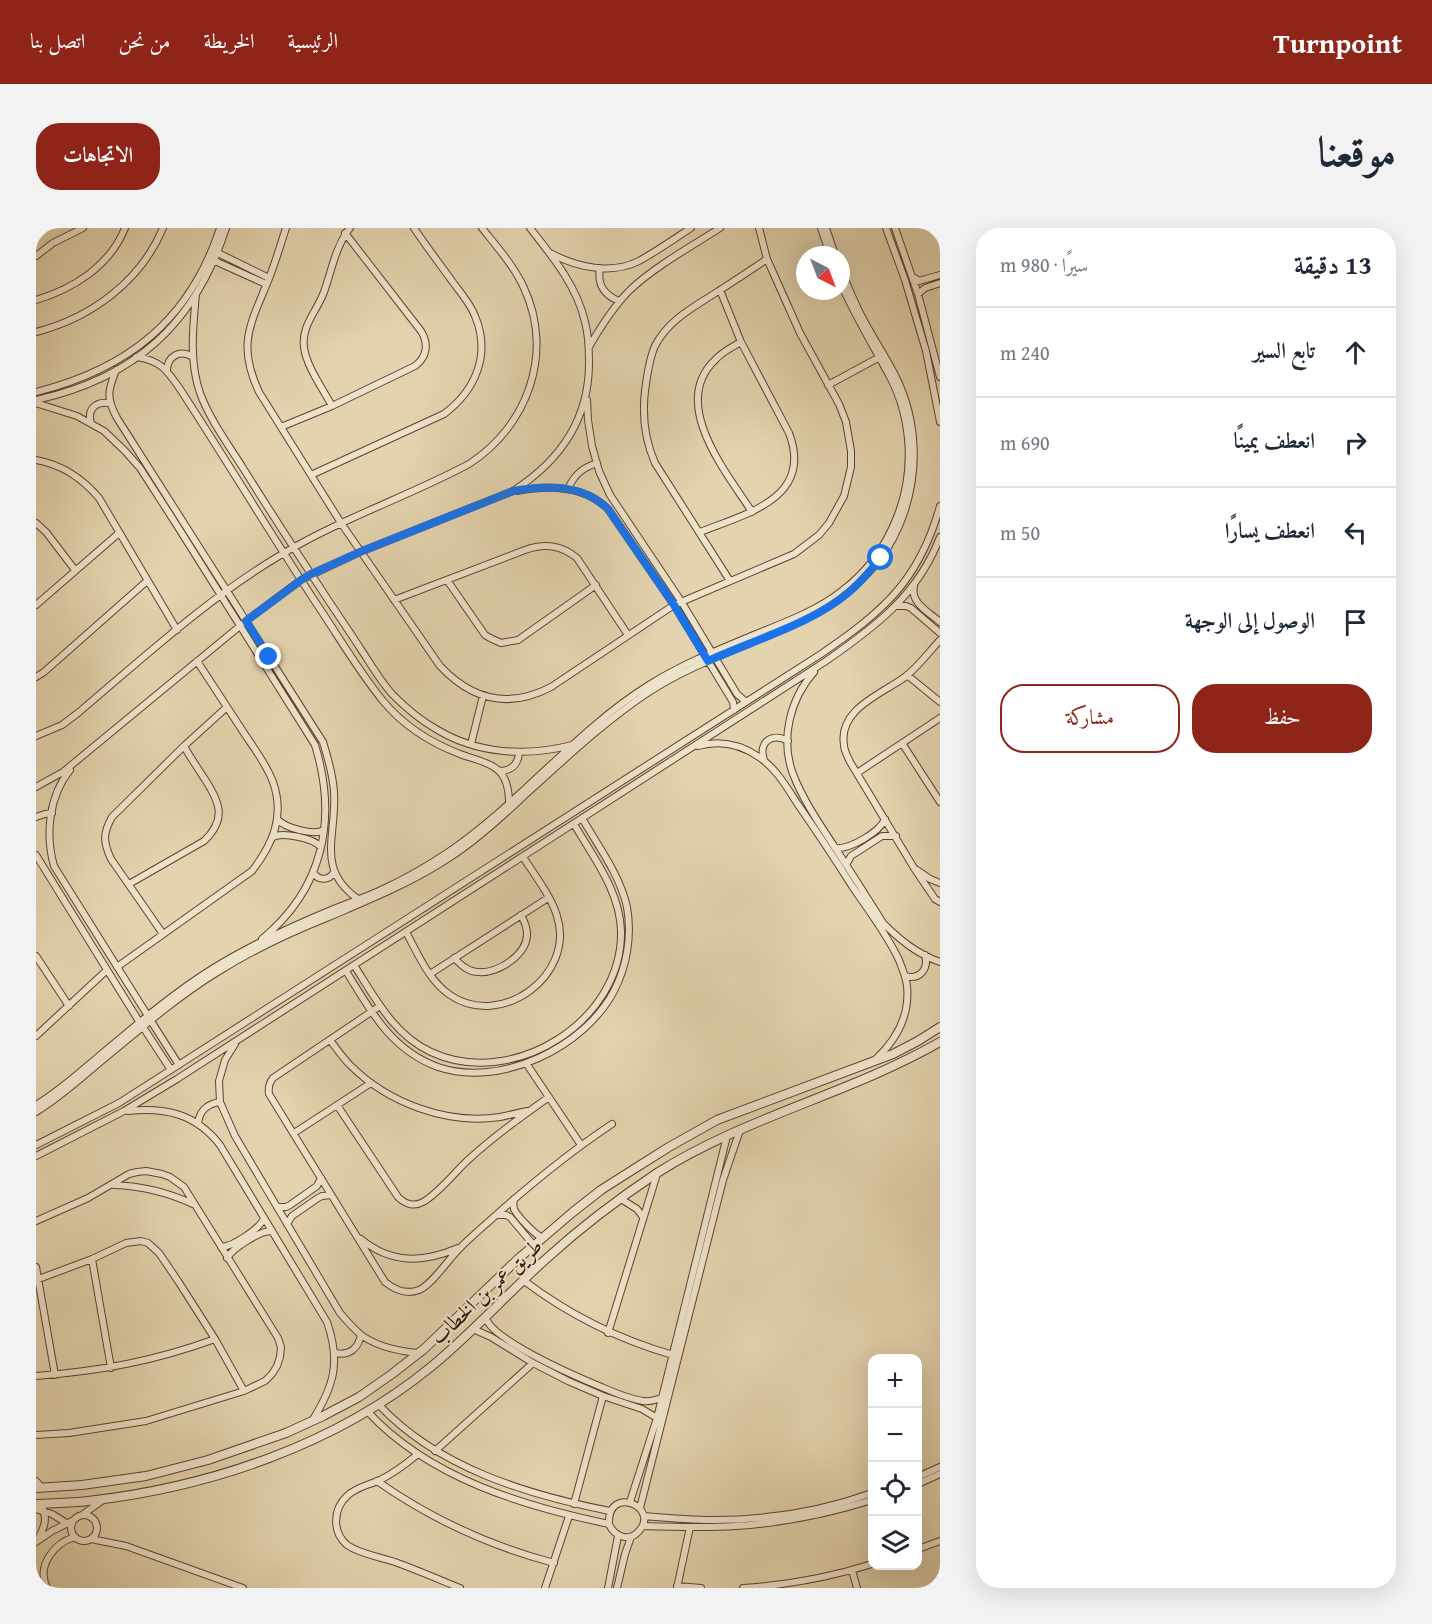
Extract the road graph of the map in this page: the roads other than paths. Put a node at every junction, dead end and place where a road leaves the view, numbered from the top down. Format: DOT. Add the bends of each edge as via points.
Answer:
graph roads {
  1 [pos="83,228"];
  2 [pos="125,228"];
  3 [pos="158,228"];
  4 [pos="164,228"];
  5 [pos="220,228"];
  6 [pos="226,228"];
  7 [pos="285,228"];
  8 [pos="414,228"];
  9 [pos="482,228"];
  10 [pos="530,228"];
  11 [pos="691,228"];
  12 [pos="720,228"];
  13 [pos="759,228"];
  14 [pos="821,228"];
  15 [pos="826,228"];
  16 [pos="886,228"];
  17 [pos="896,229"];
  18 [pos="348,231"];
  19 [pos="160,236"];
  20 [pos="827,246"];
  21 [pos="832,246"];
  22 [pos="549,252"];
  23 [pos="218,253"];
  24 [pos="36,256"];
  25 [pos="767,259"];
  26 [pos="215,261"];
  27 [pos="600,268"];
  28 [pos="940,275"];
  29 [pos="913,278"];
  30 [pos="268,281"];
  31 [pos="940,283"];
  32 [pos="720,290"];
  33 [pos="850,291"];
  34 [pos="196,294"];
  35 [pos="918,294"];
  36 [pos="36,300"];
  37 [pos="848,300"];
  38 [pos="619,301"];
  39 [pos="36,332"];
  40 [pos="741,342"];
  41 [pos="589,347"];
  42 [pos="136,357"];
  43 [pos="193,357"];
  44 [pos="878,358"];
  45 [pos="116,370"];
  46 [pos="167,371"];
  47 [pos="940,377"];
  48 [pos="828,385"];
  49 [pos="36,392"];
  50 [pos="586,394"];
  51 [pos="36,401"];
  52 [pos="109,403"];
  53 [pos="332,406"];
  54 [pos="940,422"];
  55 [pos="91,423"];
  56 [pos="281,427"];
  57 [pos="36,460"];
  58 [pos="597,462"];
  59 [pos="310,475"];
  60 [pos="568,489"];
  61 [pos="513,491"];
  62 [pos="940,506"];
  63 [pos="752,512"];
  64 [pos="341,523"];
  65 [pos="36,524"];
  66 [pos="700,532"];
  67 [pos="119,533"];
  68 [pos="940,537"];
  69 [pos="293,547"];
  70 [pos="360,552"];
  71 [pos="283,553"];
  72 [pos="75,570"];
  73 [pos="311,574"];
  74 [pos="301,580"];
  75 [pos="447,580"];
  76 [pos="147,581"];
  77 [pos="730,581"];
  78 [pos="596,585"];
  79 [pos="914,585"];
  80 [pos="227,590"];
  81 [pos="220,595"];
  82 [pos="394,600"];
  83 [pos="681,601"];
  84 [pos="36,605"];
  85 [pos="674,605"];
  86 [pos="896,606"];
  87 [pos="246,621"];
  88 [pos="940,622"];
  89 [pos="239,626"];
  90 [pos="177,630"];
  91 [pos="940,633"];
  92 [pos="628,636"];
  93 [pos="940,640"];
  94 [pos="714,656"];
  95 [pos="707,659"];
  96 [pos="197,661"];
  97 [pos="826,661"];
  98 [pos="907,675"];
  99 [pos="36,676"];
  100 [pos="483,696"];
  101 [pos="746,702"];
  102 [pos="940,702"];
  103 [pos="227,706"];
  104 [pos="734,710"];
  105 [pos="940,718"];
  106 [pos="36,736"];
  107 [pos="788,741"];
  108 [pos="902,743"];
  109 [pos="471,744"];
  110 [pos="573,745"];
  111 [pos="184,746"];
  112 [pos="689,749"];
  113 [pos="519,753"];
  114 [pos="81,756"];
  115 [pos="764,760"];
  116 [pos="499,771"];
  117 [pos="857,773"];
  118 [pos="36,787"];
  119 [pos="940,788"];
  120 [pos="934,793"];
  121 [pos="940,802"];
  122 [pos="509,803"];
  123 [pos="52,813"];
  124 [pos="36,817"];
  125 [pos="277,819"];
  126 [pos="582,819"];
  127 [pos="885,819"];
  128 [pos="574,824"];
  129 [pos="324,830"];
  130 [pos="896,836"];
  131 [pos="273,837"];
  132 [pos="321,847"];
  133 [pos="835,848"];
  134 [pos="36,855"];
  135 [pos="522,857"];
  136 [pos="846,865"];
  137 [pos="914,868"];
  138 [pos="313,872"];
  139 [pos="334,872"];
  140 [pos="940,883"];
  141 [pos="129,884"];
  142 [pos="548,898"];
  143 [pos="358,899"];
  144 [pos="940,902"];
  145 [pos="521,915"];
  146 [pos="406,932"];
  147 [pos="163,934"];
  148 [pos="252,947"];
  149 [pos="925,956"];
  150 [pos="36,957"];
  151 [pos="454,958"];
  152 [pos="940,962"];
  153 [pos="354,965"];
  154 [pos="117,967"];
  155 [pos="107,970"];
  156 [pos="346,971"];
  157 [pos="430,974"];
  158 [pos="905,976"];
  159 [pos="174,999"];
  160 [pos="69,1006"];
  161 [pos="380,1006"];
  162 [pos="371,1011"];
  163 [pos="150,1018"];
  164 [pos="142,1025"];
  165 [pos="940,1027"];
  166 [pos="36,1036"];
  167 [pos="128,1036"];
  168 [pos="330,1040"];
  169 [pos="237,1041"];
  170 [pos="940,1042"];
  171 [pos="873,1062"];
  172 [pos="526,1063"];
  173 [pos="179,1065"];
  174 [pos="171,1070"];
  175 [pos="371,1083"];
  176 [pos="549,1098"];
  177 [pos="220,1102"];
  178 [pos="36,1105"];
  179 [pos="337,1105"];
  180 [pos="124,1111"];
  181 [pos="530,1111"];
  182 [pos="36,1112"];
  183 [pos="198,1123"];
  184 [pos="612,1125"];
  185 [pos="740,1130"];
  186 [pos="294,1133"];
  187 [pos="727,1136"];
  188 [pos="581,1144"];
  189 [pos="36,1145"];
  190 [pos="36,1156"];
  191 [pos="657,1174"];
  192 [pos="321,1178"];
  193 [pos="113,1185"];
  194 [pos="332,1195"];
  195 [pos="514,1199"];
  196 [pos="621,1199"];
  197 [pos="195,1204"];
  198 [pos="277,1207"];
  199 [pos="497,1215"];
  200 [pos="644,1216"];
  201 [pos="264,1218"];
  202 [pos="36,1221"];
  203 [pos="287,1224"];
  204 [pos="272,1231"];
  205 [pos="356,1235"];
  206 [pos="543,1238"];
  207 [pos="221,1247"];
  208 [pos="461,1247"];
  209 [pos="532,1247"];
  210 [pos="227,1258"];
  211 [pos="92,1259"];
  212 [pos="36,1267"];
  213 [pos="37,1280"];
  214 [pos="523,1280"];
  215 [pos="485,1318"];
  216 [pos="474,1329"];
  217 [pos="608,1333"];
  218 [pos="361,1335"];
  219 [pos="215,1339"];
  220 [pos="335,1353"];
  221 [pos="418,1353"];
  222 [pos="673,1355"];
  223 [pos="533,1363"];
  224 [pos="111,1368"];
  225 [pos="54,1375"];
  226 [pos="36,1376"];
  227 [pos="244,1391"];
  228 [pos="603,1396"];
  229 [pos="662,1398"];
  230 [pos="380,1405"];
  231 [pos="368,1412"];
  232 [pos="657,1418"];
  233 [pos="312,1421"];
  234 [pos="39,1436"];
  235 [pos="36,1444"];
  236 [pos="435,1451"];
  237 [pos="418,1454"];
  238 [pos="940,1467"];
  239 [pos="940,1474"];
  240 [pos="922,1475"];
  241 [pos="377,1481"];
  242 [pos="922,1482"];
  243 [pos="38,1485"];
  244 [pos="868,1494"];
  245 [pos="105,1499"];
  246 [pos="868,1501"];
  247 [pos="630,1502"];
  248 [pos="573,1504"];
  249 [pos="40,1507"];
  250 [pos="640,1508"];
  251 [pos="610,1511"];
  252 [pos="82,1515"];
  253 [pos="569,1516"];
  254 [pos="644,1516"];
  255 [pos="71,1523"];
  256 [pos="609,1524"];
  257 [pos="643,1526"];
  258 [pos="690,1527"];
  259 [pos="75,1536"];
  260 [pos="618,1536"];
  261 [pos="631,1537"];
  262 [pos="91,1539"];
  263 [pos="940,1541"];
  264 [pos="36,1542"];
  265 [pos="922,1548"];
  266 [pos="554,1563"];
  267 [pos="868,1565"];
  268 [pos="852,1570"];
  269 [pos="441,1580"];
  270 [pos="790,1585"];
  271 [pos="677,1587"];
  272 [pos="47,1588"];
  273 [pos="243,1588"];
  274 [pos="437,1588"];
  275 [pos="460,1588"];
  276 [pos="545,1588"];
  277 [pos="608,1588"];
  278 [pos="617,1588"];
  279 [pos="700,1588"];
  280 [pos="743,1588"];
  281 [pos="857,1588"];
  1 -- 24 [label="street"];
  2 -- 36 [label="street" via="114,249 88,276 54,295"];
  3 -- 19 [label="street"];
  4 -- 19 [label="street"];
  5 -- 49 [label="street" via="195,284 142,345 100,370"];
  6 -- 23 [label="street"];
  7 -- 30 [label="street"];
  8 -- 59 [label="street" via="475,315 481,344 475,378 465,395 444,414"];
  9 -- 64 [label="street" via="517,274 534,318 535,364 521,408 505,434 469,464"];
  10 -- 22 [label="street"];
  11 -- 27 [label="street" via="637,262"];
  12 -- 38 [label="street" via="646,276"];
  13 -- 25 [label="street"];
  14 -- 20 [label="street"];
  15 -- 21 [label="street"];
  16 -- 54 [label="street" via="926,351"];
  17 -- 29 [label="street"];
  18 -- 53 [label="street" via="303,337 307,359"];
  18 -- 53 [label="street" via="421,331 426,347 415,366"];
  19 -- 39 [label="street" via="140,267 114,293 83,315"];
  22 -- 27 [label="street" via="565,261"];
  22 -- 41 [label="street" via="576,297"];
  23 -- 26 [label="street"];
  23 -- 30 [label="street"];
  25 -- 32 [label="street"];
  25 -- 48 [label="street"];
  26 -- 30 [label="street"];
  26 -- 34 [label="street"];
  27 -- 38 [label="street" via="600,285"];
  28 -- 29 [label="street" via="919,281"];
  29 -- 35 [label="street"];
  30 -- 56 [label="street" via="249,327 248,360 259,392"];
  31 -- 35 [label="street"];
  32 -- 40 [label="street"];
  32 -- 66 [label="street" via="675,320 661,336 652,354 644,397 651,455"];
  33 -- 94 [label="street" via="895,375 911,421 914,469 904,516 881,558 848,593 806,618"];
  34 -- 42 [label="street" via="164,336"];
  34 -- 43 [label="street"];
  35 -- 47 [label="street"];
  37 -- 44 [label="street"];
  38 -- 41 [label="street"];
  40 -- 63 [label="street" via="789,433 794,452 792,471 784,489 770,503"];
  40 -- 63 [label="street" via="714,360 704,375 699,390 699,414 710,447"];
  41 -- 50 [label="street"];
  42 -- 45 [label="street"];
  42 -- 46 [label="street" via="154,361"];
  43 -- 46 [label="street" via="175,355 168,362"];
  43 -- 69 [label="street" via="196,381 208,412"];
  44 -- 48 [label="street"];
  44 -- 94 [label="street" via="900,399 909,445 905,491 889,535 877,555 844,589"];
  45 -- 51 [label="street"];
  45 -- 52 [label="street"];
  46 -- 71 [label="street"];
  48 -- 77 [label="street" via="846,422 851,452 848,481 838,510 819,535 795,554"];
  50 -- 58 [label="street"];
  50 -- 61 [label="street" via="574,429 560,450 539,473"];
  51 -- 55 [label="street"];
  52 -- 55 [label="street" via="100,402 93,407"];
  52 -- 80 [label="street"];
  53 -- 56 [label="street"];
  55 -- 81 [label="street" via="114,440 140,468"];
  56 -- 59 [label="street"];
  57 -- 67 [label="street" via="63,468 89,486"];
  58 -- 60 [label="street" via="579,472"];
  58 -- 83 [label="street" via="614,504"];
  59 -- 64 [label="street"];
  60 -- 61 [label="street"];
  60 -- 85 [label="street" via="586,493 608,509"];
  61 -- 70 [label="street"];
  62 -- 101 [label="street" via="923,554 888,603 852,632"];
  63 -- 66 [label="street"];
  64 -- 69 [label="street"];
  64 -- 70 [label="street"];
  65 -- 72 [label="street"];
  66 -- 77 [label="street"];
  67 -- 72 [label="street"];
  67 -- 76 [label="street"];
  68 -- 79 [label="street"];
  69 -- 71 [label="street"];
  69 -- 73 [label="street"];
  70 -- 73 [label="street"];
  70 -- 82 [label="street"];
  71 -- 74 [label="street"];
  71 -- 80 [label="street"];
  72 -- 84 [label="street"];
  73 -- 74 [label="street"];
  73 -- 109 [label="street" via="393,694 437,730"];
  74 -- 87 [label="street"];
  74 -- 116 [label="street" via="384,703 433,742"];
  75 -- 78 [label="street" via="547,545 577,558"];
  75 -- 78 [label="street" via="485,635 501,642 518,640"];
  75 -- 82 [label="street"];
  76 -- 90 [label="street"];
  76 -- 99 [label="street"];
  77 -- 83 [label="street"];
  78 -- 92 [label="street"];
  79 -- 86 [label="street"];
  79 -- 88 [label="street" via="916,601"];
  80 -- 81 [label="street"];
  80 -- 87 [label="street"];
  81 -- 89 [label="street"];
  81 -- 90 [label="street"];
  82 -- 100 [label="street" via="445,672 466,689"];
  83 -- 85 [label="street"];
  83 -- 94 [label="street"];
  85 -- 92 [label="street"];
  85 -- 95 [label="street"];
  86 -- 91 [label="street" via="911,608"];
  86 -- 97 [label="street"];
  87 -- 89 [label="street"];
  87 -- 139 [label="street" via="323,742 334,791"];
  89 -- 96 [label="street"];
  89 -- 129 [label="street" via="315,746 325,792"];
  90 -- 106 [label="street" via="78,713"];
  92 -- 100 [label="street" via="541,692 509,699"];
  93 -- 98 [label="street"];
  94 -- 95 [label="street"];
  94 -- 101 [label="street"];
  95 -- 104 [label="street"];
  95 -- 110 [label="street" via="649,685"];
  95 -- 159 [label="street" via="623,710 452,856 383,895 244,957"];
  96 -- 103 [label="street"];
  96 -- 114 [label="street"];
  97 -- 107 [label="street" via="798,695 788,726"];
  97 -- 112 [label="street"];
  98 -- 102 [label="street"];
  98 -- 117 [label="street" via="850,717 843,746"];
  100 -- 109 [label="street"];
  101 -- 104 [label="street"];
  103 -- 111 [label="street"];
  103 -- 125 [label="street" via="273,782"];
  104 -- 173 [label="street"];
  105 -- 108 [label="street"];
  107 -- 115 [label="street" via="774,737 768,740 763,746"];
  107 -- 133 [label="street" via="793,773"];
  108 -- 117 [label="street"];
  108 -- 120 [label="street"];
  109 -- 113 [label="street"];
  110 -- 113 [label="street"];
  110 -- 122 [label="street"];
  111 -- 141 [label="street" via="112,817 107,827 106,849"];
  111 -- 141 [label="street" via="215,795 216,824 204,841"];
  112 -- 115 [label="street" via="723,742"];
  112 -- 126 [label="street"];
  113 -- 116 [label="street" via="514,767"];
  114 -- 118 [label="street"];
  114 -- 123 [label="street" via="57,792"];
  115 -- 158 [label="street" via="817,831 889,942"];
  116 -- 122 [label="street" via="506,781"];
  117 -- 127 [label="street"];
  119 -- 120 [label="street"];
  120 -- 121 [label="street"];
  122 -- 143 [label="street" via="449,852"];
  123 -- 124 [label="street"];
  123 -- 154 [label="street" via="48,832 54,866"];
  125 -- 129 [label="street" via="287,827 316,833"];
  125 -- 131 [label="street"];
  126 -- 128 [label="street"];
  126 -- 172 [label="street" via="620,886 627,907 628,951 613,993 601,1011 567,1042"];
  127 -- 130 [label="street"];
  127 -- 133 [label="street" via="878,829 852,845"];
  128 -- 135 [label="street"];
  128 -- 161 [label="street" via="612,890 621,930 620,950 607,989 581,1021 563,1036 521,1056 476,1063 431,1052 411,1040"];
  129 -- 132 [label="street"];
  130 -- 136 [label="street" via="882,836 851,856"];
  130 -- 137 [label="street"];
  131 -- 132 [label="street" via="283,834 314,841"];
  131 -- 147 [label="street" via="252,871"];
  132 -- 138 [label="street"];
  133 -- 136 [label="street"];
  134 -- 155 [label="street"];
  135 -- 142 [label="street"];
  135 -- 146 [label="street"];
  136 -- 149 [label="street" via="883,923 897,938"];
  137 -- 140 [label="street"];
  137 -- 144 [label="street"];
  138 -- 139 [label="street" via="324,879"];
  138 -- 148 [label="street" via="298,901 278,926"];
  139 -- 143 [label="street" via="348,893"];
  141 -- 147 [label="street"];
  142 -- 145 [label="street"];
  142 -- 157 [label="street" via="558,916 561,937 557,957 532,990 514,1000 482,1006 452,997"];
  143 -- 148 [label="street"];
  145 -- 151 [label="street"];
  145 -- 151 [label="street" via="527,940 507,963 479,973"];
  146 -- 153 [label="street"];
  146 -- 157 [label="street"];
  147 -- 154 [label="street"];
  148 -- 159 [label="street" via="214,968"];
  149 -- 152 [label="street"];
  149 -- 158 [label="street" via="923,973"];
  150 -- 160 [label="street"];
  151 -- 157 [label="street"];
  153 -- 156 [label="street"];
  153 -- 161 [label="street"];
  154 -- 163 [label="street"];
  155 -- 160 [label="street"];
  155 -- 164 [label="street"];
  156 -- 162 [label="street"];
  156 -- 169 [label="street"];
  158 -- 171 [label="street" via="907,1000 902,1023 891,1044"];
  159 -- 163 [label="street"];
  160 -- 166 [label="street"];
  161 -- 162 [label="street"];
  162 -- 168 [label="street"];
  162 -- 172 [label="street" via="401,1047 438,1067 482,1072"];
  163 -- 164 [label="street"];
  163 -- 173 [label="street"];
  164 -- 167 [label="street"];
  164 -- 174 [label="street"];
  165 -- 171 [label="street, طريق عمر بن الخطاب"];
  167 -- 178 [label="street"];
  167 -- 182 [label="street"];
  168 -- 175 [label="street"];
  168 -- 186 [label="street" via="268,1085 269,1094"];
  169 -- 177 [label="street" via="225,1060 219,1081"];
  169 -- 180 [label="street"];
  170 -- 185 [label="street, طريق عمر بن الخطاب" via="897,1065"];
  171 -- 206 [label="street, طريق عمر بن الخطاب" via="717,1120 601,1190"];
  172 -- 176 [label="street"];
  173 -- 174 [label="street"];
  174 -- 189 [label="street" via="118,1103"];
  175 -- 179 [label="street"];
  175 -- 181 [label="street" via="403,1102 434,1113 466,1118"];
  176 -- 181 [label="street"];
  176 -- 188 [label="street"];
  177 -- 183 [label="street" via="202,1110"];
  177 -- 198 [label="street" via="235,1136"];
  179 -- 181 [label="street" via="398,1197 409,1204 423,1202 498,1134"];
  179 -- 186 [label="street"];
  180 -- 183 [label="street" via="164,1110"];
  180 -- 190 [label="street"];
  183 -- 201 [label="street" via="220,1145"];
  184 -- 188 [label="street"];
  185 -- 187 [label="street, طريق عمر بن الخطاب"];
  185 -- 250 [label="street" via="723,1180"];
  186 -- 192 [label="street"];
  187 -- 191 [label="street, طريق عمر بن الخطاب"];
  187 -- 222 [label="street"];
  188 -- 195 [label="street"];
  191 -- 196 [label="street, طريق عمر بن الخطاب"];
  191 -- 200 [label="street"];
  192 -- 194 [label="street"];
  192 -- 198 [label="street" via="314,1189 290,1205"];
  193 -- 197 [label="street" via="148,1188"];
  193 -- 197 [label="street" via="129,1174 155,1172 178,1182"];
  193 -- 202 [label="street"];
  194 -- 203 [label="street" via="318,1198"];
  194 -- 205 [label="street"];
  195 -- 199 [label="street"];
  195 -- 206 [label="street" via="516,1212"];
  196 -- 200 [label="street"];
  196 -- 214 [label="street, طريق عمر بن الخطاب"];
  197 -- 207 [label="street"];
  198 -- 203 [label="street"];
  199 -- 208 [label="street"];
  199 -- 209 [label="street" via="510,1217"];
  200 -- 217 [label="street"];
  201 -- 204 [label="street"];
  201 -- 207 [label="street" via="258,1227"];
  203 -- 218 [label="street" via="340,1313"];
  204 -- 210 [label="street" via="262,1233"];
  204 -- 220 [label="street" via="327,1322"];
  205 -- 208 [label="street" via="382,1253 398,1258 430,1258"];
  205 -- 208 [label="street" via="386,1282 400,1291 410,1292 426,1285"];
  206 -- 209 [label="street, طريق عمر بن الخطاب"];
  207 -- 210 [label="street"];
  209 -- 221 [label="street, طريق عمر بن الخطاب"];
  210 -- 227 [label="street" via="281,1347 278,1366 272,1374"];
  211 -- 213 [label="street"];
  211 -- 219 [label="street" via="133,1241 148,1243 159,1253"];
  211 -- 224 [label="street"];
  212 -- 213 [label="street"];
  213 -- 225 [label="street"];
  214 -- 215 [label="street, طريق عمر بن الخطاب"];
  214 -- 217 [label="street"];
  215 -- 216 [label="street, طريق عمر بن الخطاب"];
  215 -- 229 [label="street" via="503,1336 572,1374 636,1399"];
  216 -- 223 [label="street"];
  216 -- 230 [label="street, طريق عمر بن الخطاب"];
  217 -- 222 [label="street"];
  218 -- 220 [label="street" via="353,1351"];
  218 -- 221 [label="street" via="388,1348"];
  219 -- 224 [label="street"];
  219 -- 227 [label="street"];
  220 -- 233 [label="street" via="333,1377"];
  221 -- 233 [label="street, طريق عمر بن الخطاب" via="359,1397"];
  222 -- 229 [label="street"];
  223 -- 228 [label="street"];
  223 -- 236 [label="street"];
  224 -- 225 [label="street"];
  225 -- 226 [label="street"];
  227 -- 234 [label="street" via="146,1421"];
  228 -- 232 [label="street"];
  228 -- 248 [label="street"];
  229 -- 232 [label="street"];
  230 -- 231 [label="street, طريق عمر بن الخطاب"];
  230 -- 236 [label="street" via="405,1430"];
  231 -- 237 [label="street"];
  231 -- 245 [label="street, طريق عمر بن الخطاب" via="295,1448 216,1476"];
  232 -- 247 [label="street"];
  233 -- 243 [label="street, طريق عمر بن الخطاب" via="208,1460 146,1476 82,1485"];
  234 -- 235 [label="street"];
  236 -- 248 [label="street" via="504,1482"];
  237 -- 241 [label="street"];
  237 -- 253 [label="street" via="498,1493"];
  238 -- 240 [label="street"];
  239 -- 242 [label="street"];
  241 -- 266 [label="street" via="459,1529 503,1548"];
  241 -- 269 [label="street" via="356,1490 339,1506 335,1518 341,1538 357,1550"];
  244 -- 254 [label="street" via="757,1518"];
  245 -- 249 [label="street, طريق عمر بن الخطاب"];
  245 -- 252 [label="street"];
  246 -- 258 [label="street" via="780,1521"];
  247 -- 250 [label="street"];
  247 -- 251 [label="street"];
  248 -- 251 [label="street"];
  249 -- 255 [label="street"];
  249 -- 264 [label="street" via="44,1526"];
  250 -- 254 [label="street"];
  251 -- 256 [label="street"];
  252 -- 255 [label="street"];
  252 -- 262 [label="street" via="96,1523"];
  253 -- 256 [label="street"];
  253 -- 266 [label="street"];
  254 -- 257 [label="street"];
  255 -- 259 [label="street"];
  255 -- 264 [label="street"];
  256 -- 260 [label="street"];
  257 -- 258 [label="street"];
  257 -- 261 [label="street"];
  258 -- 271 [label="street"];
  259 -- 262 [label="street"];
  259 -- 272 [label="street" via="60,1544 45,1560 41,1573"];
  260 -- 261 [label="street"];
  260 -- 277 [label="street"];
  261 -- 278 [label="street"];
  262 -- 273 [label="street" via="126,1546"];
  263 -- 265 [label="street"];
  266 -- 276 [label="street"];
  267 -- 268 [label="street"];
  268 -- 270 [label="street"];
  268 -- 281 [label="street"];
  269 -- 274 [label="street"];
  269 -- 275 [label="street"];
  270 -- 280 [label="street"];
  271 -- 279 [label="street"];
}
